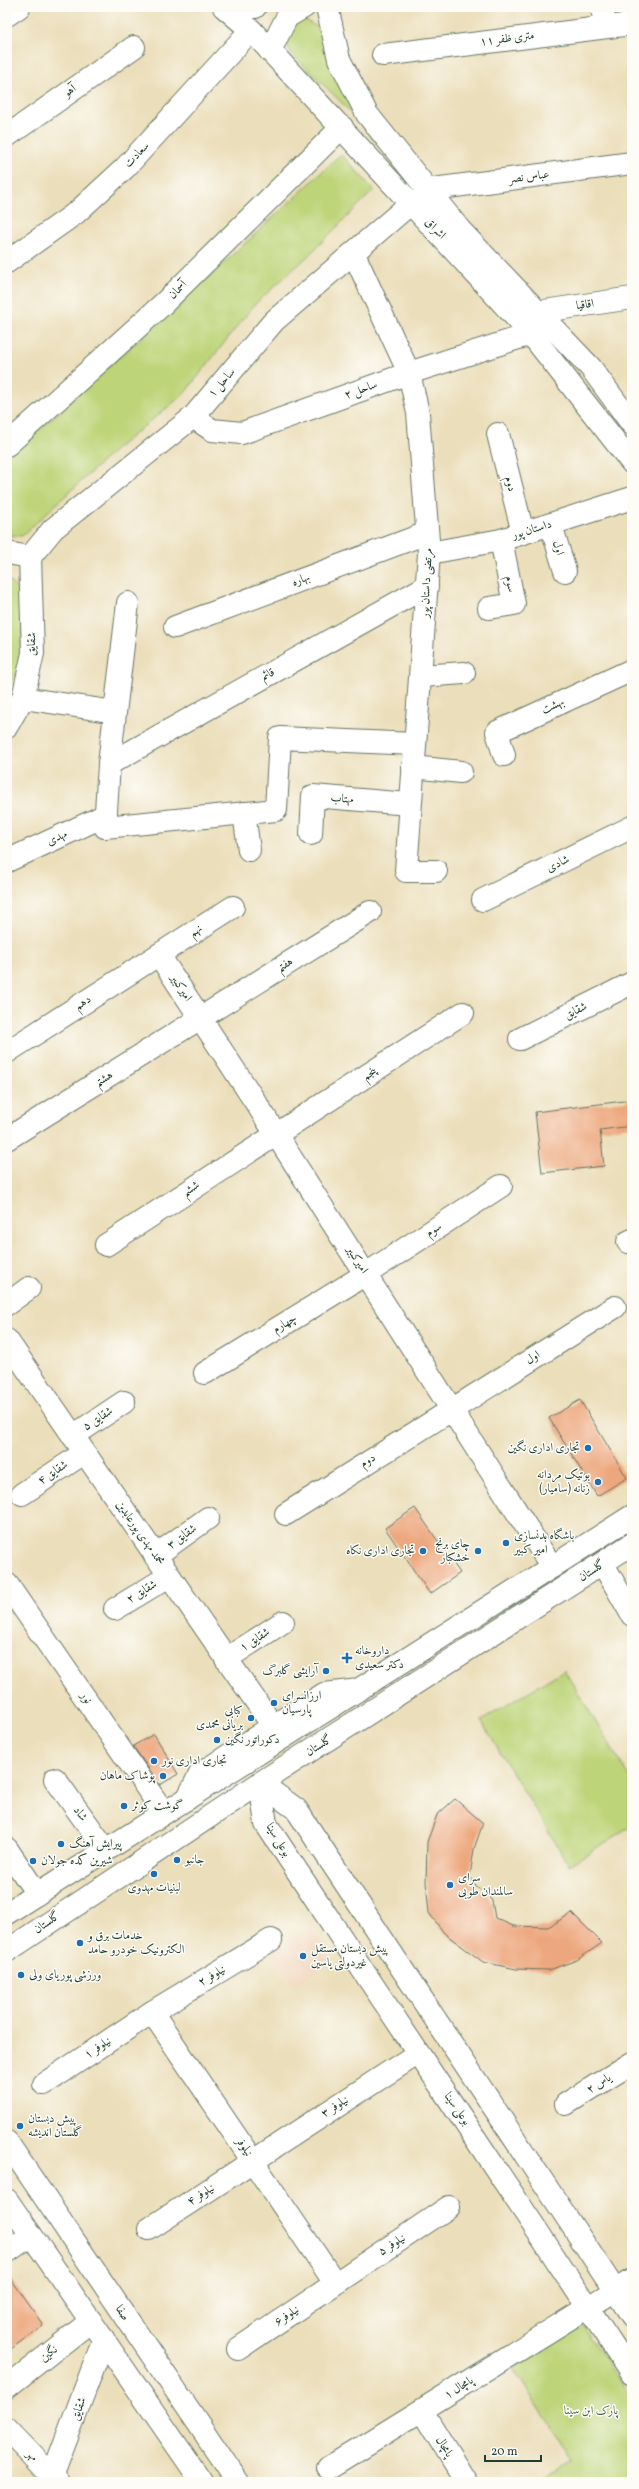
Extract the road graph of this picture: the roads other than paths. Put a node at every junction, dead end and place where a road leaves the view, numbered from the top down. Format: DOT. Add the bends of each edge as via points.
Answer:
graph roads {
  1 [pos="19,7"];
  2 [pos="224,7"];
  3 [pos="240,7"];
  4 [pos="255,7"];
  5 [pos="304,7"];
  6 [pos="307,7"];
  7 [pos="328,9"];
  8 [pos="7,15"];
  9 [pos="603,17"];
  10 [pos="632,24"];
  11 [pos="251,30"];
  12 [pos="134,47"];
  13 [pos="270,51"];
  14 [pos="383,55"];
  15 [pos="342,127"];
  16 [pos="7,136"];
  17 [pos="632,163"];
  18 [pos="418,197"];
  19 [pos="354,254"];
  20 [pos="7,262"];
  21 [pos="632,298"];
  22 [pos="537,312"];
  23 [pos="531,334"];
  24 [pos="409,373"];
  25 [pos="193,417"];
  26 [pos="632,424"];
  27 [pos="498,434"];
  28 [pos="7,445"];
  29 [pos="632,463"];
  30 [pos="632,498"];
  31 [pos="552,525"];
  32 [pos="523,533"];
  33 [pos="501,540"];
  34 [pos="428,543"];
  35 [pos="7,553"];
  36 [pos="30,557"];
  37 [pos="565,571"];
  38 [pos="427,586"];
  39 [pos="128,603"];
  40 [pos="489,608"];
  41 [pos="175,627"];
  42 [pos="632,670"];
  43 [pos="464,673"];
  44 [pos="421,676"];
  45 [pos="23,698"];
  46 [pos="115,712"];
  47 [pos="7,726"];
  48 [pos="415,744"];
  49 [pos="504,756"];
  50 [pos="109,764"];
  51 [pos="413,767"];
  52 [pos="462,772"];
  53 [pos="409,804"];
  54 [pos="244,813"];
  55 [pos="106,815"];
  56 [pos="632,827"];
  57 [pos="311,834"];
  58 [pos="249,850"];
  59 [pos="7,861"];
  60 [pos="436,871"];
  61 [pos="483,900"];
  62 [pos="233,907"];
  63 [pos="370,912"];
  64 [pos="159,955"];
  65 [pos="632,983"];
  66 [pos="463,1013"];
  67 [pos="201,1018"];
  68 [pos="520,1039"];
  69 [pos="7,1052"];
  70 [pos="276,1134"];
  71 [pos="7,1139"];
  72 [pos="502,1186"];
  73 [pos="106,1244"];
  74 [pos="366,1274"];
  75 [pos="29,1288"];
  76 [pos="7,1304"];
  77 [pos="615,1308"];
  78 [pos="7,1340"];
  79 [pos="205,1373"];
  80 [pos="124,1402"];
  81 [pos="451,1408"];
  82 [pos="79,1444"];
  83 [pos="22,1494"];
  84 [pos="286,1514"];
  85 [pos="632,1516"];
  86 [pos="208,1518"];
  87 [pos="632,1544"];
  88 [pos="155,1556"];
  89 [pos="603,1564"];
  90 [pos="552,1567"];
  91 [pos="169,1576"];
  92 [pos="7,1584"];
  93 [pos="115,1609"];
  94 [pos="632,1615"];
  95 [pos="283,1622"];
  96 [pos="226,1659"];
  97 [pos="359,1690"];
  98 [pos="273,1726"];
  99 [pos="246,1762"];
  100 [pos="55,1779"];
  101 [pos="260,1783"];
  102 [pos="187,1799"];
  103 [pos="164,1813"];
  104 [pos="7,1849"];
  105 [pos="106,1850"];
  106 [pos="37,1894"];
  107 [pos="7,1913"];
  108 [pos="271,1940"];
  109 [pos="7,1950"];
  110 [pos="152,2012"];
  111 [pos="416,2054"];
  112 [pos="632,2063"];
  113 [pos="44,2084"];
  114 [pos="566,2104"];
  115 [pos="7,2142"];
  116 [pos="253,2161"];
  117 [pos="7,2200"];
  118 [pos="449,2207"];
  119 [pos="149,2228"];
  120 [pos="31,2235"];
  121 [pos="7,2252"];
  122 [pos="335,2283"];
  123 [pos="624,2286"];
  124 [pos="589,2308"];
  125 [pos="632,2316"];
  126 [pos="91,2321"];
  127 [pos="104,2340"];
  128 [pos="238,2349"];
  129 [pos="632,2374"];
  130 [pos="7,2387"];
  131 [pos="422,2411"];
  132 [pos="7,2429"];
  133 [pos="328,2468"];
  134 [pos="54,2481"];
  135 [pos="202,2482"];
  136 [pos="238,2482"];
  137 [pos="466,2482"];
  1 -- 8 [label="street"];
  2 -- 11 [label="street, اشراق"];
  3 -- 4 [label="street"];
  5 -- 13 [label="street" via="287,17"];
  6 -- 7 [label="street"];
  7 -- 18 [label="street, اشراق" via="339,59 367,114"];
  9 -- 10 [label="street, ۱۱ متری ظفر"];
  9 -- 14 [label="street, ۱۱ متری ظفر"];
  11 -- 13 [label="street, اشراق"];
  11 -- 20 [label="street, سعادت" via="125,168 76,213"];
  12 -- 16 [label="street, آهو"];
  13 -- 15 [label="street, اشراق"];
  15 -- 18 [label="street, اشراق"];
  15 -- 28 [label="street, آسمان" via="163,304"];
  17 -- 18 [label="street, عباس نصر"];
  18 -- 19 [label="street, ساحل ۱"];
  18 -- 22 [label="street, اشراق" via="460,230"];
  18 -- 23 [label="street, اشراق" via="455,249"];
  19 -- 24 [label="street, مرتضی داستان پور"];
  19 -- 25 [label="street, ساحل ۱" via="274,321"];
  21 -- 22 [label="street, اقاقیا"];
  22 -- 26 [label="street, اشراق" via="591,368"];
  23 -- 24 [label="street, ساحل ۲"];
  23 -- 29 [label="street, اشراق"];
  24 -- 25 [label="street, ساحل ۲" via="242,433 212,430"];
  24 -- 34 [label="street, مرتضی داستان پور" via="418,413"];
  25 -- 36 [label="street, ساحل ۱" via="52,529"];
  27 -- 32 [label="street, دوم"];
  30 -- 31 [label="street, داستان پور"];
  31 -- 32 [label="street, داستان پور"];
  31 -- 37 [label="street, اول"];
  32 -- 33 [label="street, داستان پور"];
  33 -- 34 [label="street, داستان پور"];
  33 -- 40 [label="street, سوم" via="514,604"];
  34 -- 38 [label="street, مرتضی داستان پور"];
  34 -- 41 [label="street, بهاره"];
  35 -- 36 [label="street"];
  36 -- 45 [label="street, شقایق" via="33,653"];
  38 -- 44 [label="street, مرتضی داستان پور"];
  38 -- 50 [label="street, قائم"];
  39 -- 46 [label="street"];
  42 -- 49 [label="street, بهشت" via="497,732"];
  43 -- 44 [label="street"];
  44 -- 48 [label="street, مرتضی داستان پور"];
  45 -- 46 [label="street"];
  45 -- 47 [label="street, شقایق"];
  46 -- 50 [label="street"];
  48 -- 51 [label="street, مرتضی داستان پور"];
  48 -- 54 [label="street" via="280,738 276,810"];
  50 -- 55 [label="street"];
  51 -- 52 [label="street"];
  51 -- 53 [label="street, مرتضی داستان پور"];
  53 -- 57 [label="street, مهتاب" via="313,796"];
  53 -- 60 [label="street, مرتضی داستان پور" via="406,871"];
  54 -- 55 [label="street" via="105,827"];
  54 -- 58 [label="street"];
  55 -- 59 [label="street, مهدی"];
  56 -- 61 [label="street, شادی"];
  62 -- 64 [label="street, نهم"];
  63 -- 67 [label="street, هفتم"];
  64 -- 67 [label="street, امیرکبیر"];
  64 -- 69 [label="street, دهم"];
  65 -- 68 [label="street, شقایق"];
  66 -- 70 [label="street, پنجم"];
  67 -- 70 [label="street, امیرکبیر"];
  67 -- 71 [label="street, هشتم"];
  70 -- 73 [label="street, ششم"];
  70 -- 74 [label="street, امیرکبیر"];
  72 -- 74 [label="street, سوم"];
  74 -- 79 [label="street, چهارم"];
  74 -- 81 [label="street, امیرکبیر"];
  75 -- 76 [label="street"];
  77 -- 81 [label="street, اول"];
  78 -- 82 [label="street, محمد مهدی پورعابدین"];
  80 -- 82 [label="street, شقایق ۵"];
  81 -- 84 [label="street, دوم"];
  81 -- 90 [label="street, امیرکبیر"];
  82 -- 83 [label="street, شقایق ۴"];
  82 -- 88 [label="street, محمد مهدی پورعابدین"];
  85 -- 90 [label="street, گلستان"];
  86 -- 88 [label="street, شقایق ۳"];
  87 -- 89 [label="street, گلستان"];
  88 -- 91 [label="street, محمد مهدی پورعابدین"];
  89 -- 94 [label="street"];
  89 -- 101 [label="street, گلستان"];
  90 -- 97 [label="street, گلستان"];
  91 -- 93 [label="street, شقایق ۲"];
  91 -- 96 [label="street, محمد مهدی پورعابدین"];
  92 -- 103 [label="street, نور"];
  95 -- 96 [label="street, شقایق ۱"];
  96 -- 98 [label="street, محمد مهدی پورعابدین"];
  97 -- 98 [label="street" via="324,1694"];
  97 -- 99 [label="street, گلستان"];
  98 -- 102 [label="street" via="200,1774"];
  99 -- 101 [label="street"];
  99 -- 102 [label="street, گلستان"];
  100 -- 105 [label="street, شاد"];
  101 -- 109 [label="street, گلستان"];
  101 -- 111 [label="street, بوعلی سینا" via="266,1824"];
  101 -- 123 [label="street" via="296,1809"];
  102 -- 103 [label="street, گلستان"];
  103 -- 105 [label="street, گلستان"];
  104 -- 106 [label="street"];
  105 -- 106 [label="street, گلستان"];
  106 -- 107 [label="street, گلستان"];
  108 -- 110 [label="street, نیلوفر ۲"];
  110 -- 113 [label="street, نیلوفر ۱"];
  110 -- 116 [label="street, نیلوفر"];
  111 -- 116 [label="street, نیلوفر ۳"];
  111 -- 124 [label="street, بوعلی سینا" via="466,2122"];
  112 -- 114 [label="street, یاس ۲"];
  115 -- 136 [label="street, صفا"];
  116 -- 119 [label="street, نیلوفر ۴"];
  116 -- 122 [label="street, نیلوفر"];
  117 -- 120 [label="street"];
  118 -- 122 [label="street, نیلوفر ۵"];
  120 -- 121 [label="street"];
  120 -- 126 [label="street"];
  122 -- 128 [label="street, نیلوفر۶"];
  123 -- 124 [label="street, پامچال ۱"];
  123 -- 125 [label="street"];
  124 -- 129 [label="street, بوعلی سینا"];
  124 -- 131 [label="street, پامچال ۱"];
  126 -- 127 [label="street"];
  126 -- 130 [label="street, نگین"];
  127 -- 134 [label="street, شقایق"];
  127 -- 135 [label="street"];
  131 -- 133 [label="street, پامچال ۱"];
  131 -- 137 [label="street, پامچال"];
  132 -- 134 [label="street, مهر"];
}
